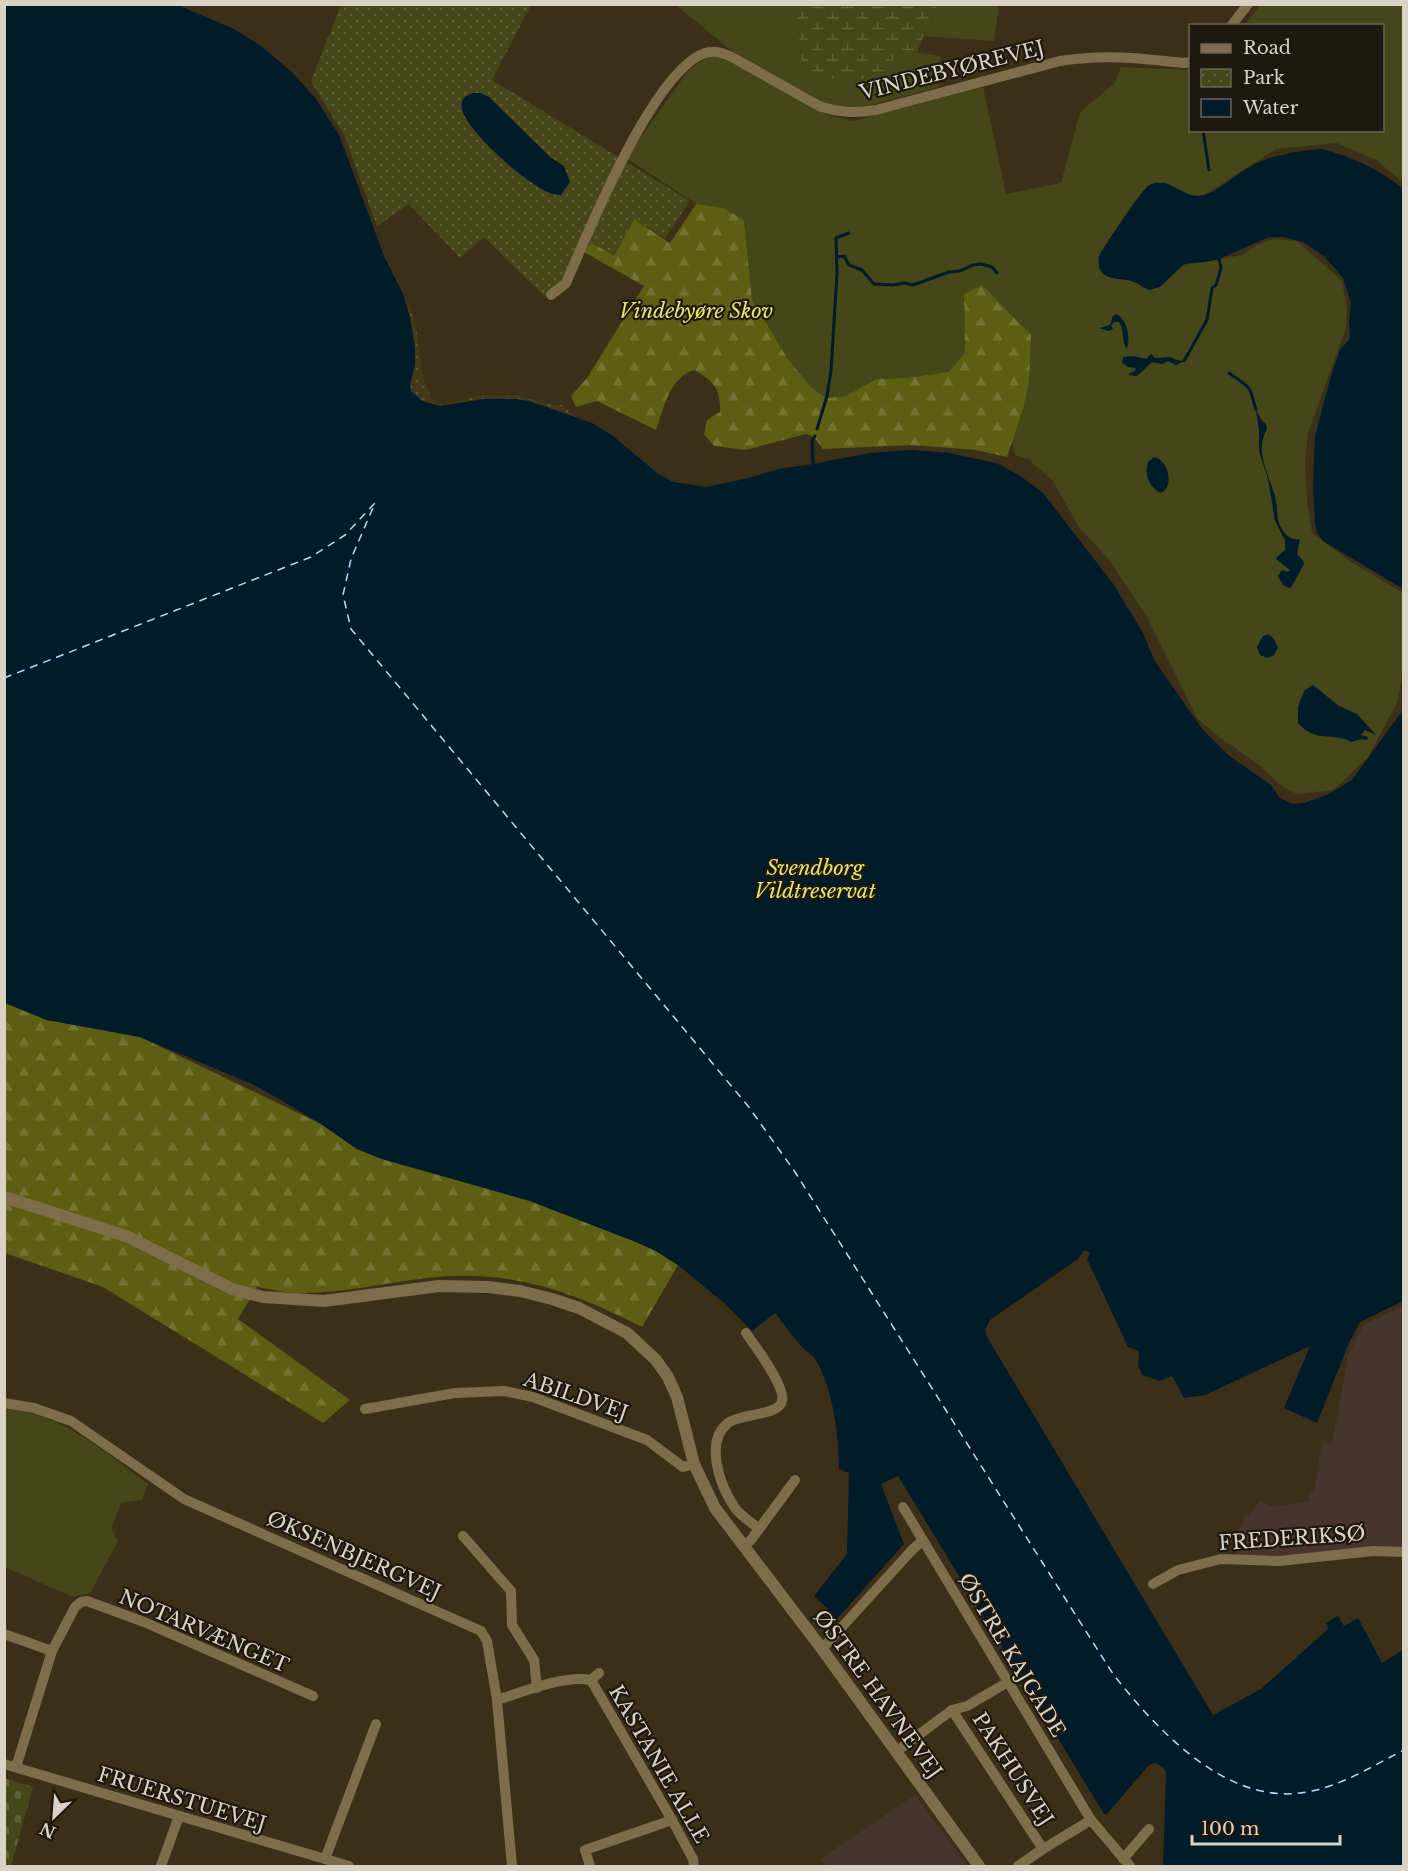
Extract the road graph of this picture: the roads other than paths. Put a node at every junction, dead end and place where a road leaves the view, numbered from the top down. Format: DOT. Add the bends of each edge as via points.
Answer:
graph roads {
  1 [pos="1248,4"];
  2 [pos="1233,24"];
  3 [pos="1189,62"];
  4 [pos="551,295"];
  5 [pos="4,1197"];
  6 [pos="746,1333"];
  7 [pos="4,1403"];
  8 [pos="365,1409"];
  9 [pos="694,1464"];
  10 [pos="795,1480"];
  11 [pos="903,1508"];
  12 [pos="759,1529"];
  13 [pos="464,1536"];
  14 [pos="922,1541"];
  15 [pos="743,1546"];
  16 [pos="1404,1552"];
  17 [pos="1153,1584"];
  18 [pos="4,1634"];
  19 [pos="822,1649"];
  20 [pos="52,1651"];
  21 [pos="1008,1682"];
  22 [pos="537,1688"];
  23 [pos="313,1696"];
  24 [pos="497,1700"];
  25 [pos="952,1710"];
  26 [pos="376,1724"];
  27 [pos="897,1751"];
  28 [pos="4,1764"];
  29 [pos="16,1767"];
  30 [pos="179,1816"];
  31 [pos="672,1820"];
  32 [pos="1091,1820"];
  33 [pos="1149,1829"];
  34 [pos="1043,1849"];
  35 [pos="325,1859"];
  36 [pos="1127,1863"];
  37 [pos="161,1866"];
  38 [pos="349,1866"];
  39 [pos="512,1866"];
  40 [pos="590,1866"];
  41 [pos="694,1866"];
  42 [pos="979,1866"];
  43 [pos="1018,1866"];
  1 -- 2 [label="street"];
  3 -- 4 [label="street, VINDEBYØREVEJ" via="1126,56 1060,61 876,110 847,113 819,106 718,51 705,53 668,84 619,165 566,282"];
  5 -- 9 [label="street, ØSTRE HAVNEVEJ" via="126,1236 232,1288 263,1296 324,1301 439,1286 488,1287 579,1308 627,1333 656,1360 677,1397"];
  6 -- 12 [label="street" via="772,1372 783,1401 773,1410 738,1417 721,1432 715,1446 716,1461 735,1508"];
  7 -- 24 [label="street, ØKSENBJERGVEJ" via="71,1421 184,1499 481,1631 487,1641"];
  8 -- 9 [label="street, ABILDVEJ" via="455,1393 504,1391 533,1397 647,1440 683,1467"];
  9 -- 15 [label="street, ØSTRE HAVNEVEJ" via="715,1508"];
  10 -- 12 [label="street"];
  11 -- 14 [label="street, ØSTRE KAJGADE"];
  12 -- 15 [label="street"];
  13 -- 22 [label="street" via="511,1591 512,1625 534,1660"];
  14 -- 19 [label="street"];
  14 -- 21 [label="street, ØSTRE KAJGADE"];
  15 -- 19 [label="street, ØSTRE HAVNEVEJ"];
  16 -- 17 [label="street, FREDERIKSØ" via="1280,1561 1221,1559 1178,1570"];
  18 -- 20 [label="street"];
  19 -- 27 [label="street, ØSTRE HAVNEVEJ"];
  20 -- 23 [label="street, NOTARVÆNGET" via="75,1607 87,1601"];
  20 -- 29 [label="street"];
  21 -- 25 [label="street" via="967,1706"];
  21 -- 32 [label="street, ØSTRE KAJGADE"];
  22 -- 24 [label="street"];
  22 -- 31 [label="street, KASTANIE ALLE" via="595,1676"];
  24 -- 39 [label="street, ØKSENBJERGVEJ"];
  25 -- 27 [label="street"];
  25 -- 34 [label="street, PAKHUSVEJ"];
  26 -- 35 [label="street"];
  27 -- 42 [label="street, ØSTRE HAVNEVEJ"];
  28 -- 29 [label="street, FRUERSTUEVEJ"];
  29 -- 30 [label="street, FRUERSTUEVEJ"];
  30 -- 35 [label="street, FRUERSTUEVEJ"];
  30 -- 37 [label="street"];
  31 -- 40 [label="street" via="585,1850"];
  31 -- 41 [label="street, KASTANIE ALLE"];
  32 -- 34 [label="street"];
  32 -- 36 [label="street, ØSTRE KAJGADE"];
  33 -- 36 [label="street"];
  34 -- 43 [label="street"];
  35 -- 38 [label="street, FRUERSTUEVEJ"];
}
